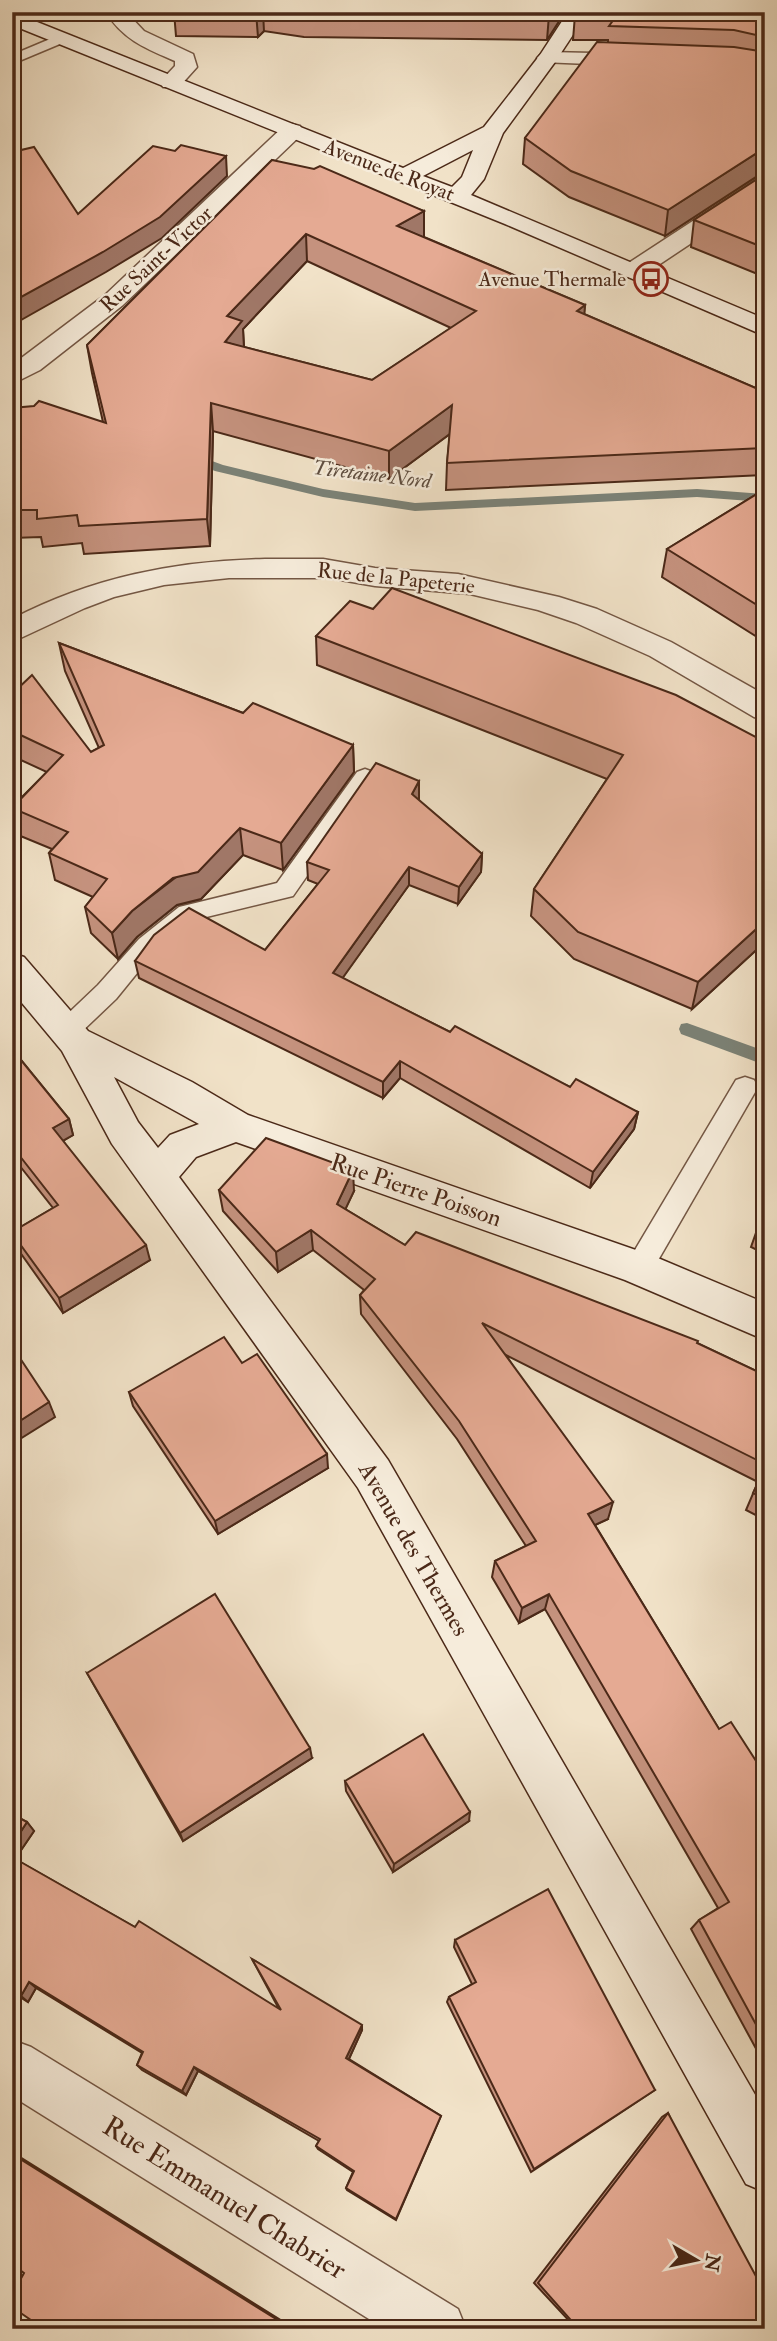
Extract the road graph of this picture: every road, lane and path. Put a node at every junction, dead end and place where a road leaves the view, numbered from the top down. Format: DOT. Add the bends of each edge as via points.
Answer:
graph roads {
  1 [pos="117,12"];
  2 [pos="578,12"];
  3 [pos="12,18"];
  4 [pos="62,38"];
  5 [pos="548,58"];
  6 [pos="12,60"];
  7 [pos="661,61"];
  8 [pos="172,82"];
  9 [pos="292,131"];
  10 [pos="492,132"];
  11 [pos="404,177"];
  12 [pos="765,184"];
  13 [pos="457,197"];
  14 [pos="633,271"];
  15 [pos="765,328"];
  16 [pos="12,376"];
  17 [pos="12,632"];
  18 [pos="765,710"];
  19 [pos="365,777"];
  20 [pos="12,966"];
  21 [pos="71,1036"];
  22 [pos="746,1087"];
  23 [pos="235,1126"];
  24 [pos="157,1175"];
  25 [pos="639,1268"];
  26 [pos="765,1322"];
  27 [pos="12,2066"];
  28 [pos="765,2165"];
  29 [pos="438,2329"];
  1 -- 8 [label="street" via="141,40 186,58 186,67"];
  2 -- 5 [label="street"];
  3 -- 4 [label="street, Avenue de Royat"];
  4 -- 6 [label="lane"];
  4 -- 8 [label="street, Avenue de Royat"];
  5 -- 7 [label="street"];
  5 -- 10 [label="street"];
  8 -- 9 [label="street, Avenue de Royat"];
  9 -- 11 [label="street, Avenue de Royat"];
  9 -- 16 [label="street, Rue Saint-Victor" via="114,300"];
  10 -- 11 [label="street"];
  10 -- 13 [label="street" via="473,179"];
  11 -- 13 [label="street, Avenue de Royat"];
  12 -- 14 [label="street"];
  13 -- 14 [label="street, Avenue de Royat"];
  14 -- 15 [label="street, Avenue de Royat"];
  17 -- 18 [label="street, Rue de la Papeterie" via="50,611 157,575 218,568 324,568 470,585 550,603 671,653"];
  19 -- 21 [label="lane" via="285,890 187,913 147,945"];
  20 -- 21 [label="street, Avenue des Thermes"];
  21 -- 23 [label="street, Rue Pierre Poisson"];
  21 -- 24 [label="street, Avenue des Thermes" via="125,1133"];
  22 -- 25 [label="lane"];
  23 -- 24 [label="street" via="183,1146"];
  23 -- 25 [label="street, Rue Pierre Poisson"];
  24 -- 28 [label="street, Avenue des Thermes" via="373,1474"];
  25 -- 26 [label="street, Rue Pierre Poisson"];
  27 -- 29 [label="street, Rue Emmanuel Chabrier"];
}
